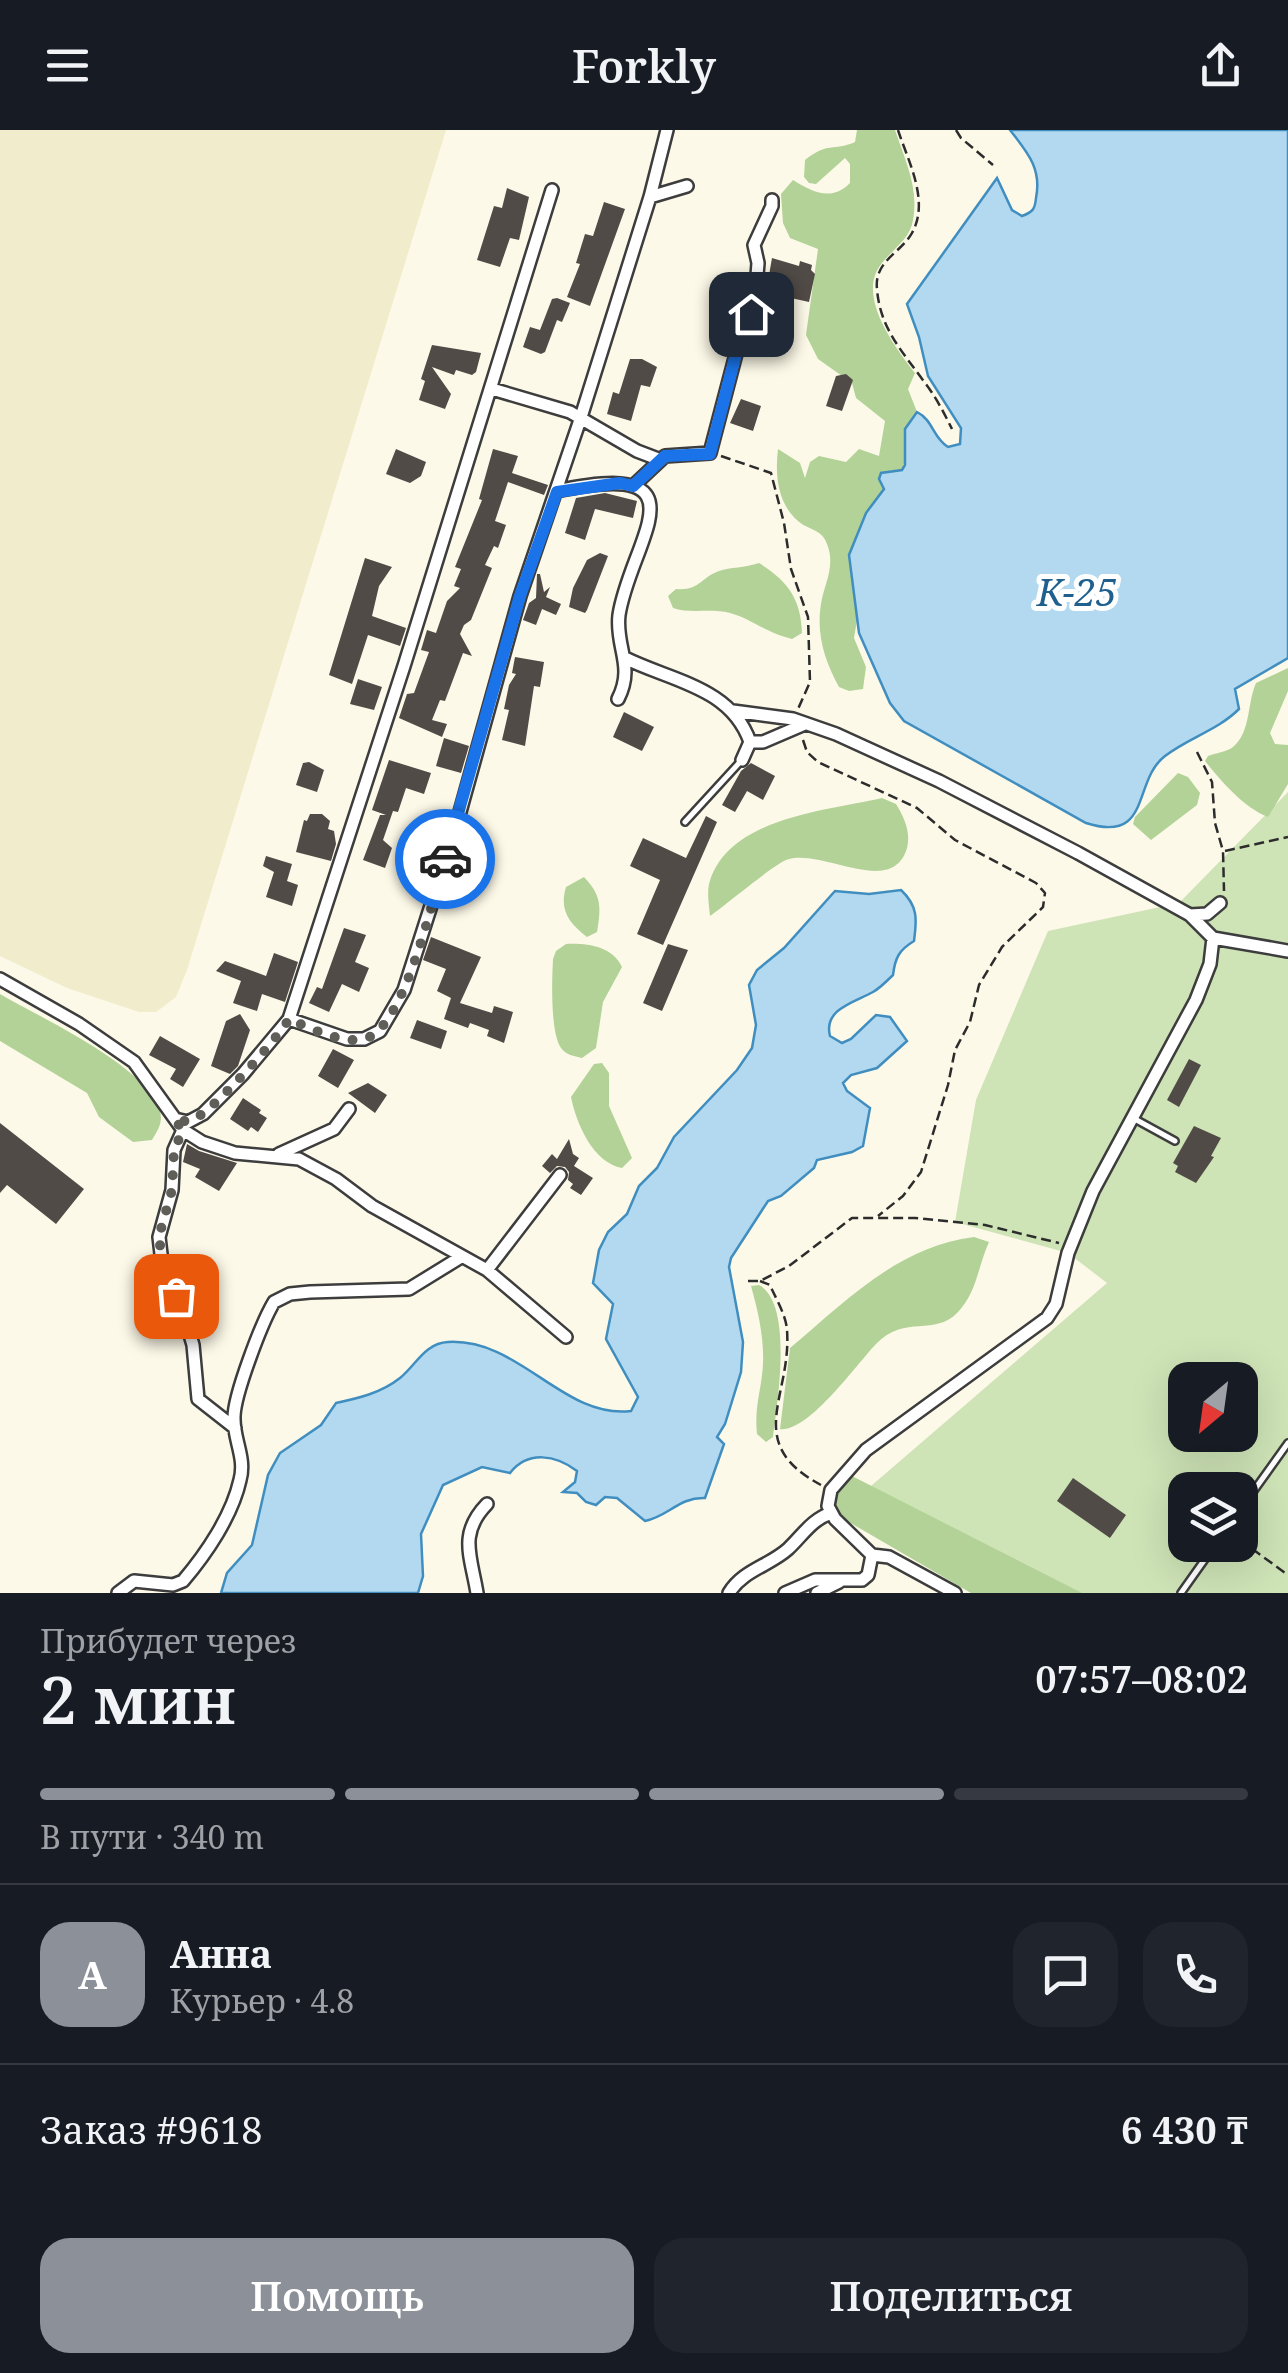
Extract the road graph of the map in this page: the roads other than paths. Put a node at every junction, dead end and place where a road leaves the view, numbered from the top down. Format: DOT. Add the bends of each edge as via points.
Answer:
graph roads {
  1 [pos="667,130"];
  2 [pos="687,186"];
  3 [pos="552,190"];
  4 [pos="650,198"];
  5 [pos="772,200"];
  6 [pos="492,389"];
  7 [pos="581,417"];
  8 [pos="658,460"];
  9 [pos="633,486"];
  10 [pos="557,492"];
  11 [pos="625,658"];
  12 [pos="618,699"];
  13 [pos="734,711"];
  14 [pos="799,723"];
  15 [pos="750,742"];
  16 [pos="742,760"];
  17 [pos="685,822"];
  18 [pos="1220,903"];
  19 [pos="1190,915"];
  20 [pos="1213,938"];
  21 [pos="1288,950"];
  22 [pos="0,979"];
  23 [pos="289,1019"];
  24 [pos="349,1109"];
  25 [pos="1133,1118"];
  26 [pos="174,1119"];
  27 [pos="183,1130"];
  28 [pos="1174,1142"];
  29 [pos="276,1155"];
  30 [pos="560,1175"];
  31 [pos="461,1257"];
  32 [pos="487,1270"];
  33 [pos="566,1338"];
  34 [pos="235,1408"];
  35 [pos="224,1416"];
  36 [pos="235,1428"];
  37 [pos="1288,1442"];
  38 [pos="1258,1484"];
  39 [pos="487,1504"];
  40 [pos="832,1513"];
  41 [pos="872,1555"];
  42 [pos="1203,1562"];
  43 [pos="842,1580"];
  44 [pos="862,1580"];
  45 [pos="118,1593"];
  46 [pos="477,1593"];
  47 [pos="729,1593"];
  48 [pos="785,1593"];
  49 [pos="817,1593"];
  50 [pos="872,1593"];
  51 [pos="954,1593"];
  52 [pos="1181,1593"];
  1 -- 4 [label="street"];
  2 -- 4 [label="street"];
  3 -- 6 [label="street"];
  4 -- 7 [label="street"];
  5 -- 8 [label="street" via="754,245 755,300 710,454"];
  6 -- 7 [label="street"];
  6 -- 23 [label="street"];
  7 -- 8 [label="street"];
  7 -- 10 [label="street"];
  8 -- 9 [label="street"];
  9 -- 10 [label="street"];
  9 -- 11 [label="street" via="650,504 651,521 618,618"];
  10 -- 23 [label="street" via="404,990 380,1030 364,1039"];
  11 -- 12 [label="street"];
  11 -- 13 [label="street" via="700,688"];
  13 -- 14 [label="street"];
  13 -- 15 [label="street"];
  14 -- 15 [label="street"];
  14 -- 19 [label="street" via="938,781"];
  15 -- 16 [label="street"];
  16 -- 17 [label="lane"];
  18 -- 19 [label="street" via="1207,914"];
  19 -- 20 [label="street"];
  20 -- 21 [label="street"];
  20 -- 25 [label="street" via="1196,1000"];
  22 -- 26 [label="street" via="134,1062"];
  23 -- 26 [label="street" via="204,1114 188,1122"];
  24 -- 29 [label="street" via="334,1129"];
  25 -- 28 [label="lane"];
  25 -- 40 [label="street" via="1070,1246 1047,1318 866,1450 832,1490"];
  26 -- 27 [label="street"];
  27 -- 29 [label="street" via="235,1153"];
  27 -- 35 [label="street" via="159,1236 161,1265 188,1328 198,1399"];
  29 -- 31 [label="street" via="324,1172"];
  30 -- 32 [label="street"];
  31 -- 32 [label="street"];
  31 -- 34 [label="street" via="409,1289 310,1292 274,1302"];
  32 -- 33 [label="street"];
  34 -- 35 [label="street"];
  34 -- 36 [label="street"];
  35 -- 36 [label="street"];
  36 -- 45 [label="street" via="240,1479 203,1555 183,1582 129,1582"];
  37 -- 38 [label="lane"];
  39 -- 46 [label="street" via="468,1536"];
  40 -- 41 [label="street"];
  40 -- 47 [label="street"];
  41 -- 44 [label="street"];
  41 -- 51 [label="street" via="889,1557"];
  42 -- 52 [label="lane"];
  43 -- 44 [label="street"];
  43 -- 48 [label="street" via="814,1580"];
  43 -- 49 [label="street"];
  44 -- 50 [label="street"];
}
